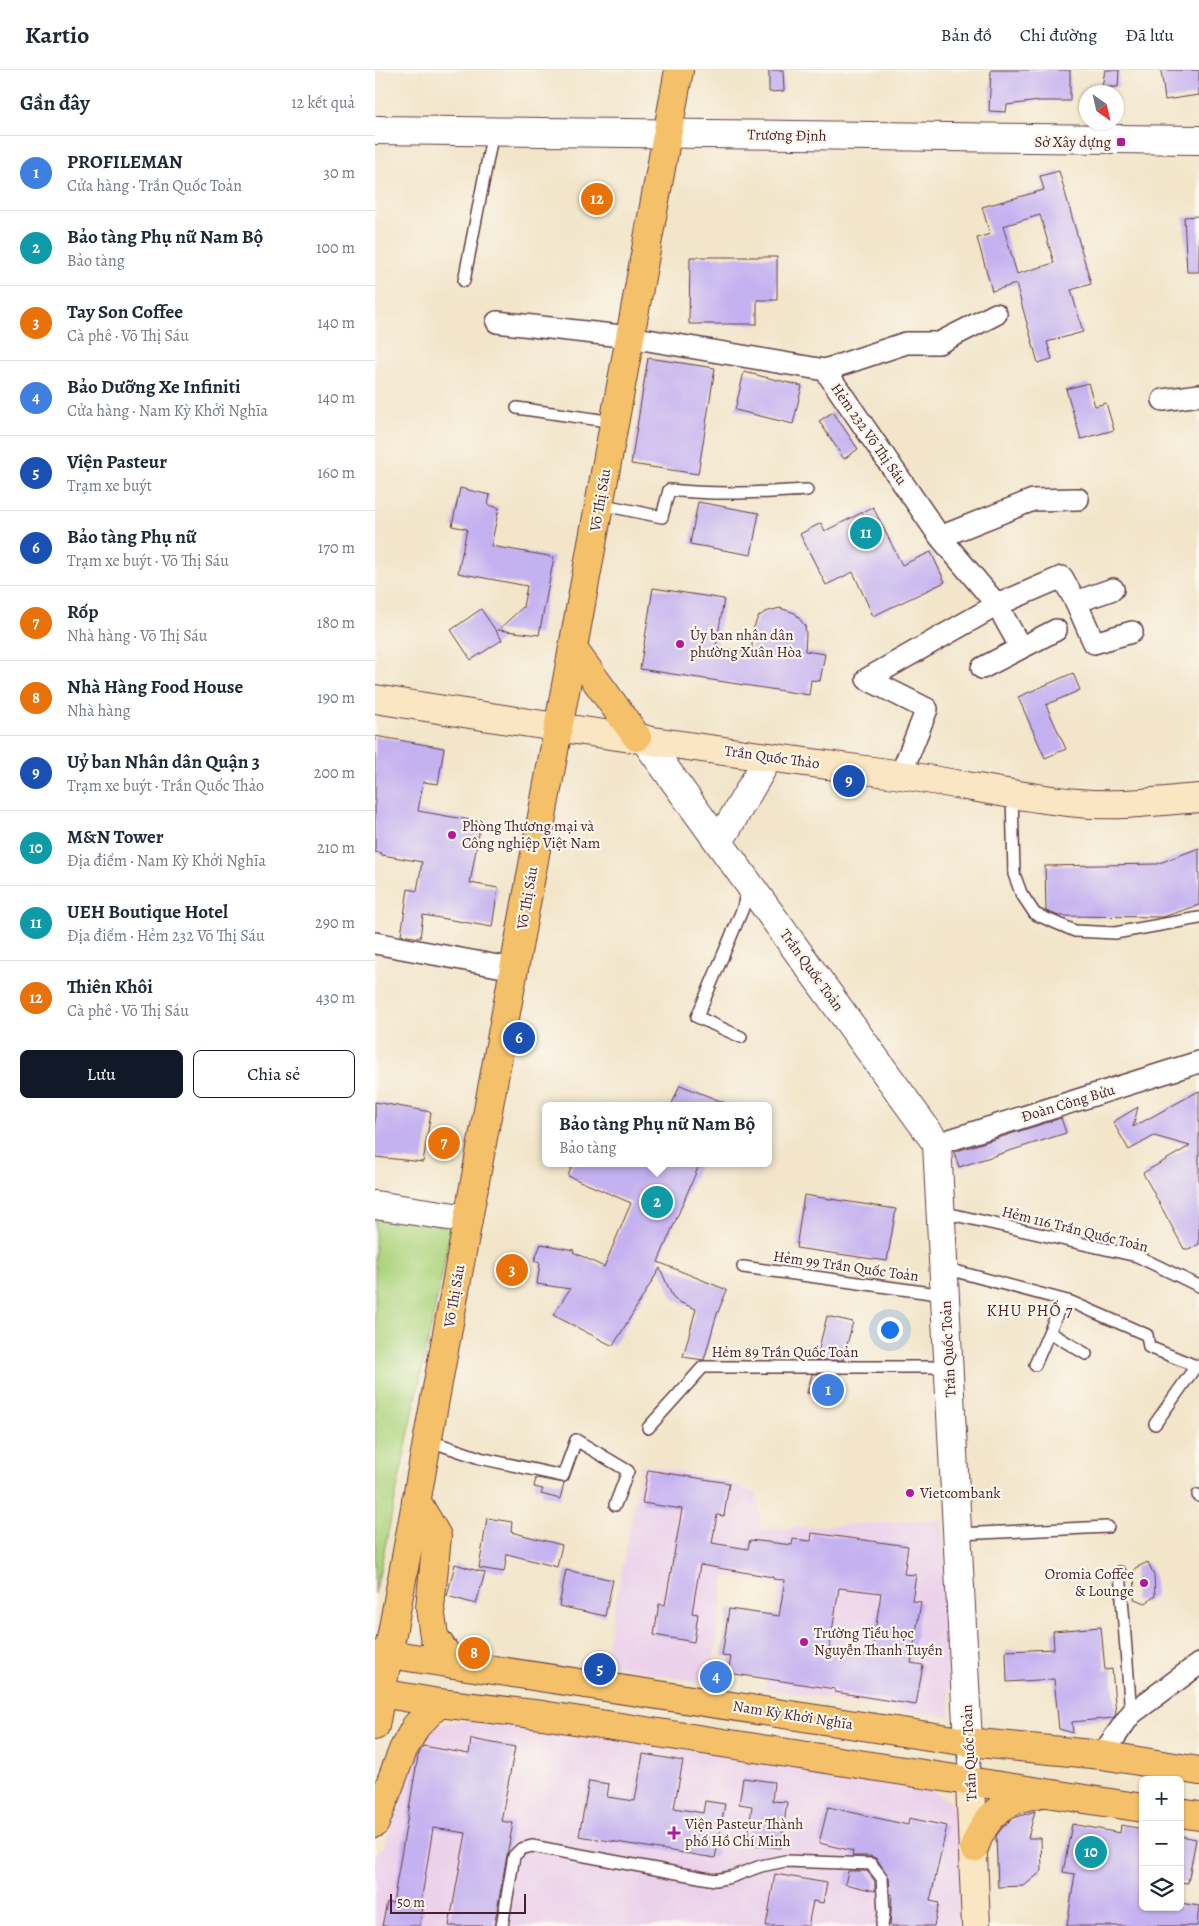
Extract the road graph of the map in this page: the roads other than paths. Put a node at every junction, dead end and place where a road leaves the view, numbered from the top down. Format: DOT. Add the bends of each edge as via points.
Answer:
graph roads {
  1 [pos="679,70"];
  2 [pos="375,130"];
  3 [pos="493,130"];
  4 [pos="668,133"];
  5 [pos="1199,140"];
  6 [pos="463,281"];
  7 [pos="996,314"];
  8 [pos="497,322"];
  9 [pos="630,336"];
  10 [pos="825,370"];
  11 [pos="1199,394"];
  12 [pos="1163,400"];
  13 [pos="517,408"];
  14 [pos="615,422"];
  15 [pos="807,490"];
  16 [pos="1078,499"];
  17 [pos="599,504"];
  18 [pos="940,537"];
  19 [pos="1113,589"];
  20 [pos="1076,602"];
  21 [pos="997,605"];
  22 [pos="1055,630"];
  23 [pos="1132,632"];
  24 [pos="573,648"];
  25 [pos="1021,648"];
  26 [pos="982,668"];
  27 [pos="375,699"];
  28 [pos="558,728"];
  29 [pos="640,738"];
  30 [pos="769,757"];
  31 [pos="901,774"];
  32 [pos="1012,794"];
  33 [pos="1199,798"];
  34 [pos="719,842"];
  35 [pos="748,883"];
  36 [pos="1199,918"];
  37 [pos="375,944"];
  38 [pos="514,969"];
  39 [pos="741,1037"];
  40 [pos="1199,1062"];
  41 [pos="937,1144"];
  42 [pos="375,1205"];
  43 [pos="941,1212"];
  44 [pos="468,1220"];
  45 [pos="743,1267"];
  46 [pos="944,1282"];
  47 [pos="1199,1286"];
  48 [pos="1063,1300"];
  49 [pos="1049,1332"];
  50 [pos="1086,1354"];
  51 [pos="1035,1365"];
  52 [pos="949,1367"];
  53 [pos="1155,1424"];
  54 [pos="648,1428"];
  55 [pos="427,1440"];
  56 [pos="416,1500"];
  57 [pos="615,1505"];
  58 [pos="1108,1527"];
  59 [pos="958,1534"];
  60 [pos="1120,1572"];
  61 [pos="379,1653"];
  62 [pos="453,1664"];
  63 [pos="1199,1664"];
  64 [pos="378,1693"];
  65 [pos="439,1703"];
  66 [pos="1131,1714"];
  67 [pos="375,1726"];
  68 [pos="968,1742"];
  69 [pos="1102,1755"];
  70 [pos="1199,1771"];
  71 [pos="970,1782"];
  72 [pos="1047,1793"];
  73 [pos="1139,1807"];
  74 [pos="1184,1814"];
  75 [pos="1199,1816"];
  76 [pos="375,1823"];
  77 [pos="974,1848"];
  78 [pos="503,1926"];
  79 [pos="882,1926"];
  80 [pos="976,1926"];
  1 -- 4 [label="main road, Võ Thị Sáu"];
  2 -- 3 [label="street, Trương Định"];
  3 -- 4 [label="street, Trương Định"];
  3 -- 6 [label="lane"];
  4 -- 5 [label="street, Trương Định"];
  4 -- 9 [label="main road, Võ Thị Sáu"];
  7 -- 10 [label="street" via="939,343 906,343"];
  8 -- 9 [label="street, Hẻm 232 Võ Thị Sáu"];
  9 -- 10 [label="street, Hẻm 232 Võ Thị Sáu"];
  9 -- 14 [label="main road, Võ Thị Sáu"];
  10 -- 18 [label="street, Hẻm 232 Võ Thị Sáu"];
  11 -- 12 [label="street"];
  13 -- 14 [label="lane"];
  14 -- 17 [label="main road, Võ Thị Sáu"];
  15 -- 17 [label="lane" via="707,494 669,490 663,517"];
  16 -- 18 [label="street" via="1033,500"];
  17 -- 24 [label="main road, Võ Thị Sáu"];
  18 -- 21 [label="street, Hẻm 232 Võ Thị Sáu"];
  19 -- 20 [label="street"];
  20 -- 21 [label="street" via="1062,577"];
  20 -- 23 [label="street" via="1094,643"];
  21 -- 25 [label="street, Hẻm 232 Võ Thị Sáu"];
  21 -- 31 [label="street" via="867,679 927,709"];
  22 -- 25 [label="street"];
  24 -- 28 [label="main road, Võ Thị Sáu"];
  24 -- 29 [label="main road"];
  25 -- 26 [label="street"];
  27 -- 28 [label="main road, Trần Quốc Thảo"];
  28 -- 29 [label="main road, Trần Quốc Thảo"];
  28 -- 38 [label="main road, Võ Thị Sáu"];
  29 -- 30 [label="main road, Trần Quốc Thảo"];
  29 -- 34 [label="street, Trần Quốc Toản"];
  30 -- 31 [label="main road, Trần Quốc Thảo"];
  30 -- 34 [label="street"];
  31 -- 32 [label="main road, Trần Quốc Thảo"];
  32 -- 33 [label="main road, Trần Quốc Thảo" via="1079,803"];
  32 -- 36 [label="lane" via="1014,874 1021,893 1035,914 1075,931 1115,933"];
  34 -- 35 [label="street, Trần Quốc Toản"];
  35 -- 39 [label="lane" via="743,908 697,1017"];
  35 -- 41 [label="street, Trần Quốc Toản"];
  37 -- 38 [label="street"];
  38 -- 44 [label="main road, Võ Thị Sáu"];
  40 -- 41 [label="street, Đoàn Công Bửu"];
  41 -- 43 [label="street, Trần Quốc Toản"];
  42 -- 44 [label="street"];
  43 -- 46 [label="street, Trần Quốc Toản"];
  43 -- 47 [label="lane, Hẻm 116 Trần Quốc Toản" via="1137,1256"];
  44 -- 55 [label="main road, Võ Thị Sáu"];
  45 -- 46 [label="lane, Hẻm 99 Trần Quốc Toản"];
  46 -- 48 [label="lane, Hẻm 99 Trần Quốc Toản"];
  46 -- 52 [label="street, Trần Quốc Toản"];
  48 -- 49 [label="lane"];
  48 -- 53 [label="lane, Hẻm 99 Trần Quốc Toản" via="1147,1335 1149,1347 1196,1366"];
  49 -- 50 [label="lane"];
  49 -- 51 [label="lane"];
  52 -- 54 [label="lane, Hẻm 89 Trần Quốc Toản" via="703,1367"];
  52 -- 59 [label="street, Trần Quốc Toản"];
  55 -- 56 [label="main road, Võ Thị Sáu"];
  55 -- 57 [label="lane" via="480,1458 563,1476 576,1440 628,1471"];
  56 -- 61 [label="main road, Võ Thị Sáu"];
  56 -- 62 [label="main road" via="437,1536 430,1608 434,1636"];
  58 -- 59 [label="lane"];
  59 -- 68 [label="street, Trần Quốc Toản"];
  60 -- 66 [label="lane"];
  61 -- 62 [label="main road, Nam Kỳ Khởi Nghĩa"];
  61 -- 64 [label="main road, Võ Thị Sáu"];
  62 -- 68 [label="main road, Nam Kỳ Khởi Nghĩa"];
  63 -- 66 [label="street"];
  64 -- 65 [label="main road"];
  64 -- 67 [label="main road, Võ Thị Sáu"];
  65 -- 71 [label="main road" via="542,1715"];
  65 -- 76 [label="main road" via="416,1726 403,1750"];
  66 -- 69 [label="street"];
  68 -- 69 [label="main road, Nam Kỳ Khởi Nghĩa"];
  68 -- 71 [label="street, Trần Quốc Toản"];
  69 -- 70 [label="main road, Nam Kỳ Khởi Nghĩa"];
  71 -- 72 [label="main road"];
  71 -- 77 [label="main road, Trần Quốc Toản"];
  72 -- 73 [label="main road"];
  72 -- 77 [label="main road" via="1011,1801 999,1809 980,1831"];
  74 -- 75 [label="main road"];
  77 -- 80 [label="main road, Trần Quốc Toản"];
  78 -- 79 [label="lane" via="514,1856 521,1849 532,1846 715,1880 785,1861 871,1864 882,1878"];
}
